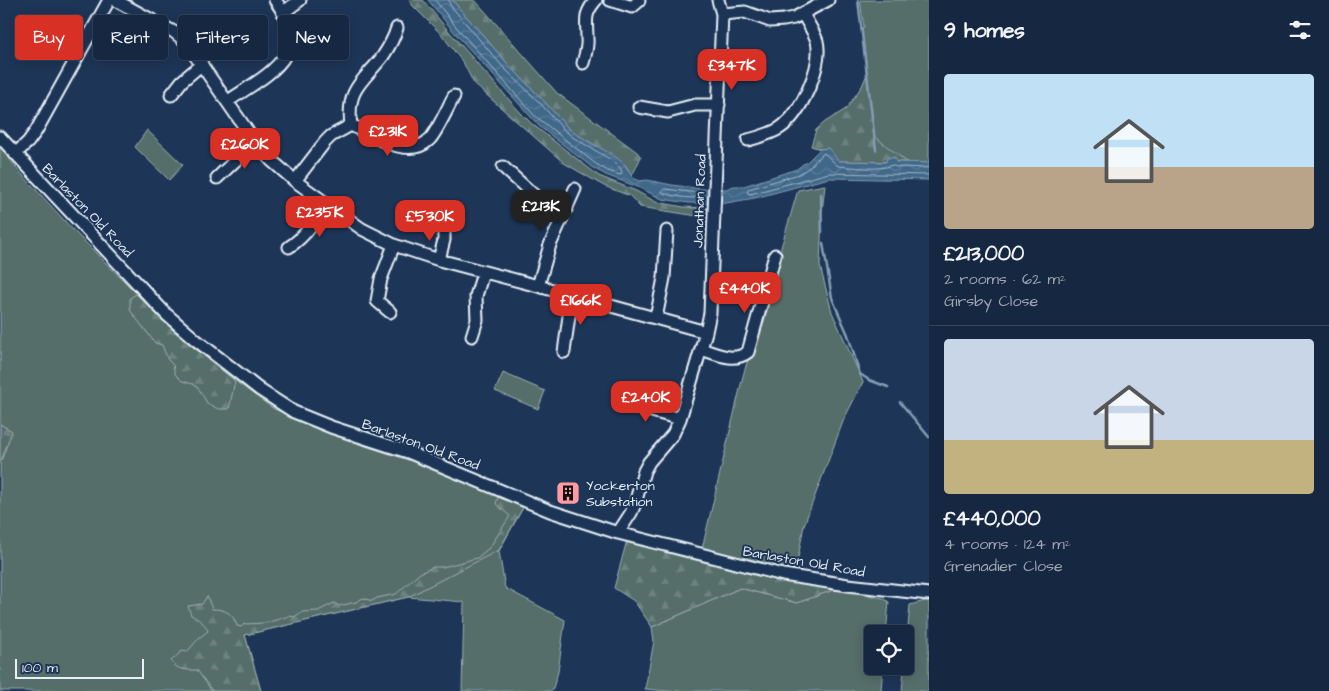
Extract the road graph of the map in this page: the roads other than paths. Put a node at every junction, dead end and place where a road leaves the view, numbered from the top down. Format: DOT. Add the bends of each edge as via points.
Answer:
graph roads {
  1 [pos="109,0"];
  2 [pos="115,0"];
  3 [pos="275,0"];
  4 [pos="300,0"];
  5 [pos="596,0"];
  6 [pos="610,0"];
  7 [pos="718,0"];
  8 [pos="823,1"];
  9 [pos="635,7"];
  10 [pos="284,12"];
  11 [pos="722,14"];
  12 [pos="803,14"];
  13 [pos="398,28"];
  14 [pos="581,55"];
  15 [pos="202,64"];
  16 [pos="188,94"];
  17 [pos="228,101"];
  18 [pos="448,101"];
  19 [pos="645,105"];
  20 [pos="719,105"];
  21 [pos="351,125"];
  22 [pos="0,137"];
  23 [pos="748,140"];
  24 [pos="255,142"];
  25 [pos="15,154"];
  26 [pos="503,167"];
  27 [pos="224,176"];
  28 [pos="295,181"];
  29 [pos="575,189"];
  30 [pos="326,204"];
  31 [pos="561,217"];
  32 [pos="447,232"];
  33 [pos="669,238"];
  34 [pos="394,245"];
  35 [pos="295,246"];
  36 [pos="438,260"];
  37 [pos="770,260"];
  38 [pos="483,273"];
  39 [pos="538,286"];
  40 [pos="574,296"];
  41 [pos="390,312"];
  42 [pos="656,318"];
  43 [pos="471,329"];
  44 [pos="706,332"];
  45 [pos="562,345"];
  46 [pos="701,349"];
  47 [pos="625,407"];
  48 [pos="680,419"];
  49 [pos="618,533"];
  50 [pos="929,594"];
  1 -- 25 [label="street" via="36,131"];
  2 -- 15 [label="street" via="174,32"];
  3 -- 10 [label="street"];
  4 -- 10 [label="street"];
  5 -- 14 [label="street" via="588,9 588,40"];
  6 -- 9 [label="street"];
  7 -- 11 [label="street, Jonathan Road"];
  8 -- 12 [label="street"];
  10 -- 17 [label="street" via="290,32 288,51 283,61"];
  11 -- 12 [label="street" via="745,12 777,20"];
  11 -- 20 [label="street, Jonathan Road"];
  12 -- 23 [label="street" via="819,52 803,99 782,127 768,129"];
  13 -- 21 [label="street" via="388,38 382,56 356,89 349,110"];
  15 -- 16 [label="street" via="174,92"];
  15 -- 17 [label="street"];
  17 -- 24 [label="street"];
  18 -- 21 [label="street" via="429,140 413,148 400,148"];
  19 -- 20 [label="street" via="668,112"];
  20 -- 44 [label="street, Jonathan Road" via="710,314"];
  21 -- 28 [label="street" via="325,142"];
  22 -- 25 [label="street, Barlaston Old Road"];
  24 -- 27 [label="street"];
  24 -- 28 [label="street"];
  25 -- 49 [label="street, Barlaston Old Road" via="166,314 260,390 294,412 408,452 550,511"];
  26 -- 31 [label="street" via="514,185"];
  28 -- 30 [label="street"];
  29 -- 31 [label="street" via="573,204"];
  30 -- 34 [label="street" via="362,229"];
  30 -- 35 [label="street"];
  31 -- 39 [label="street"];
  32 -- 36 [label="street"];
  33 -- 42 [label="street"];
  34 -- 36 [label="street"];
  34 -- 41 [label="street" via="372,300"];
  36 -- 38 [label="street"];
  37 -- 46 [label="street" via="748,352 735,359"];
  38 -- 39 [label="street"];
  38 -- 43 [label="street" via="476,296 478,310"];
  39 -- 40 [label="street"];
  40 -- 42 [label="street"];
  40 -- 45 [label="street"];
  42 -- 44 [label="street"];
  44 -- 46 [label="street, Jonathan Road"];
  46 -- 48 [label="street, Jonathan Road"];
  47 -- 48 [label="street"];
  48 -- 49 [label="street, Jonathan Road" via="673,434 644,471 635,504"];
  49 -- 50 [label="street, Barlaston Old Road" via="783,575"];
}
